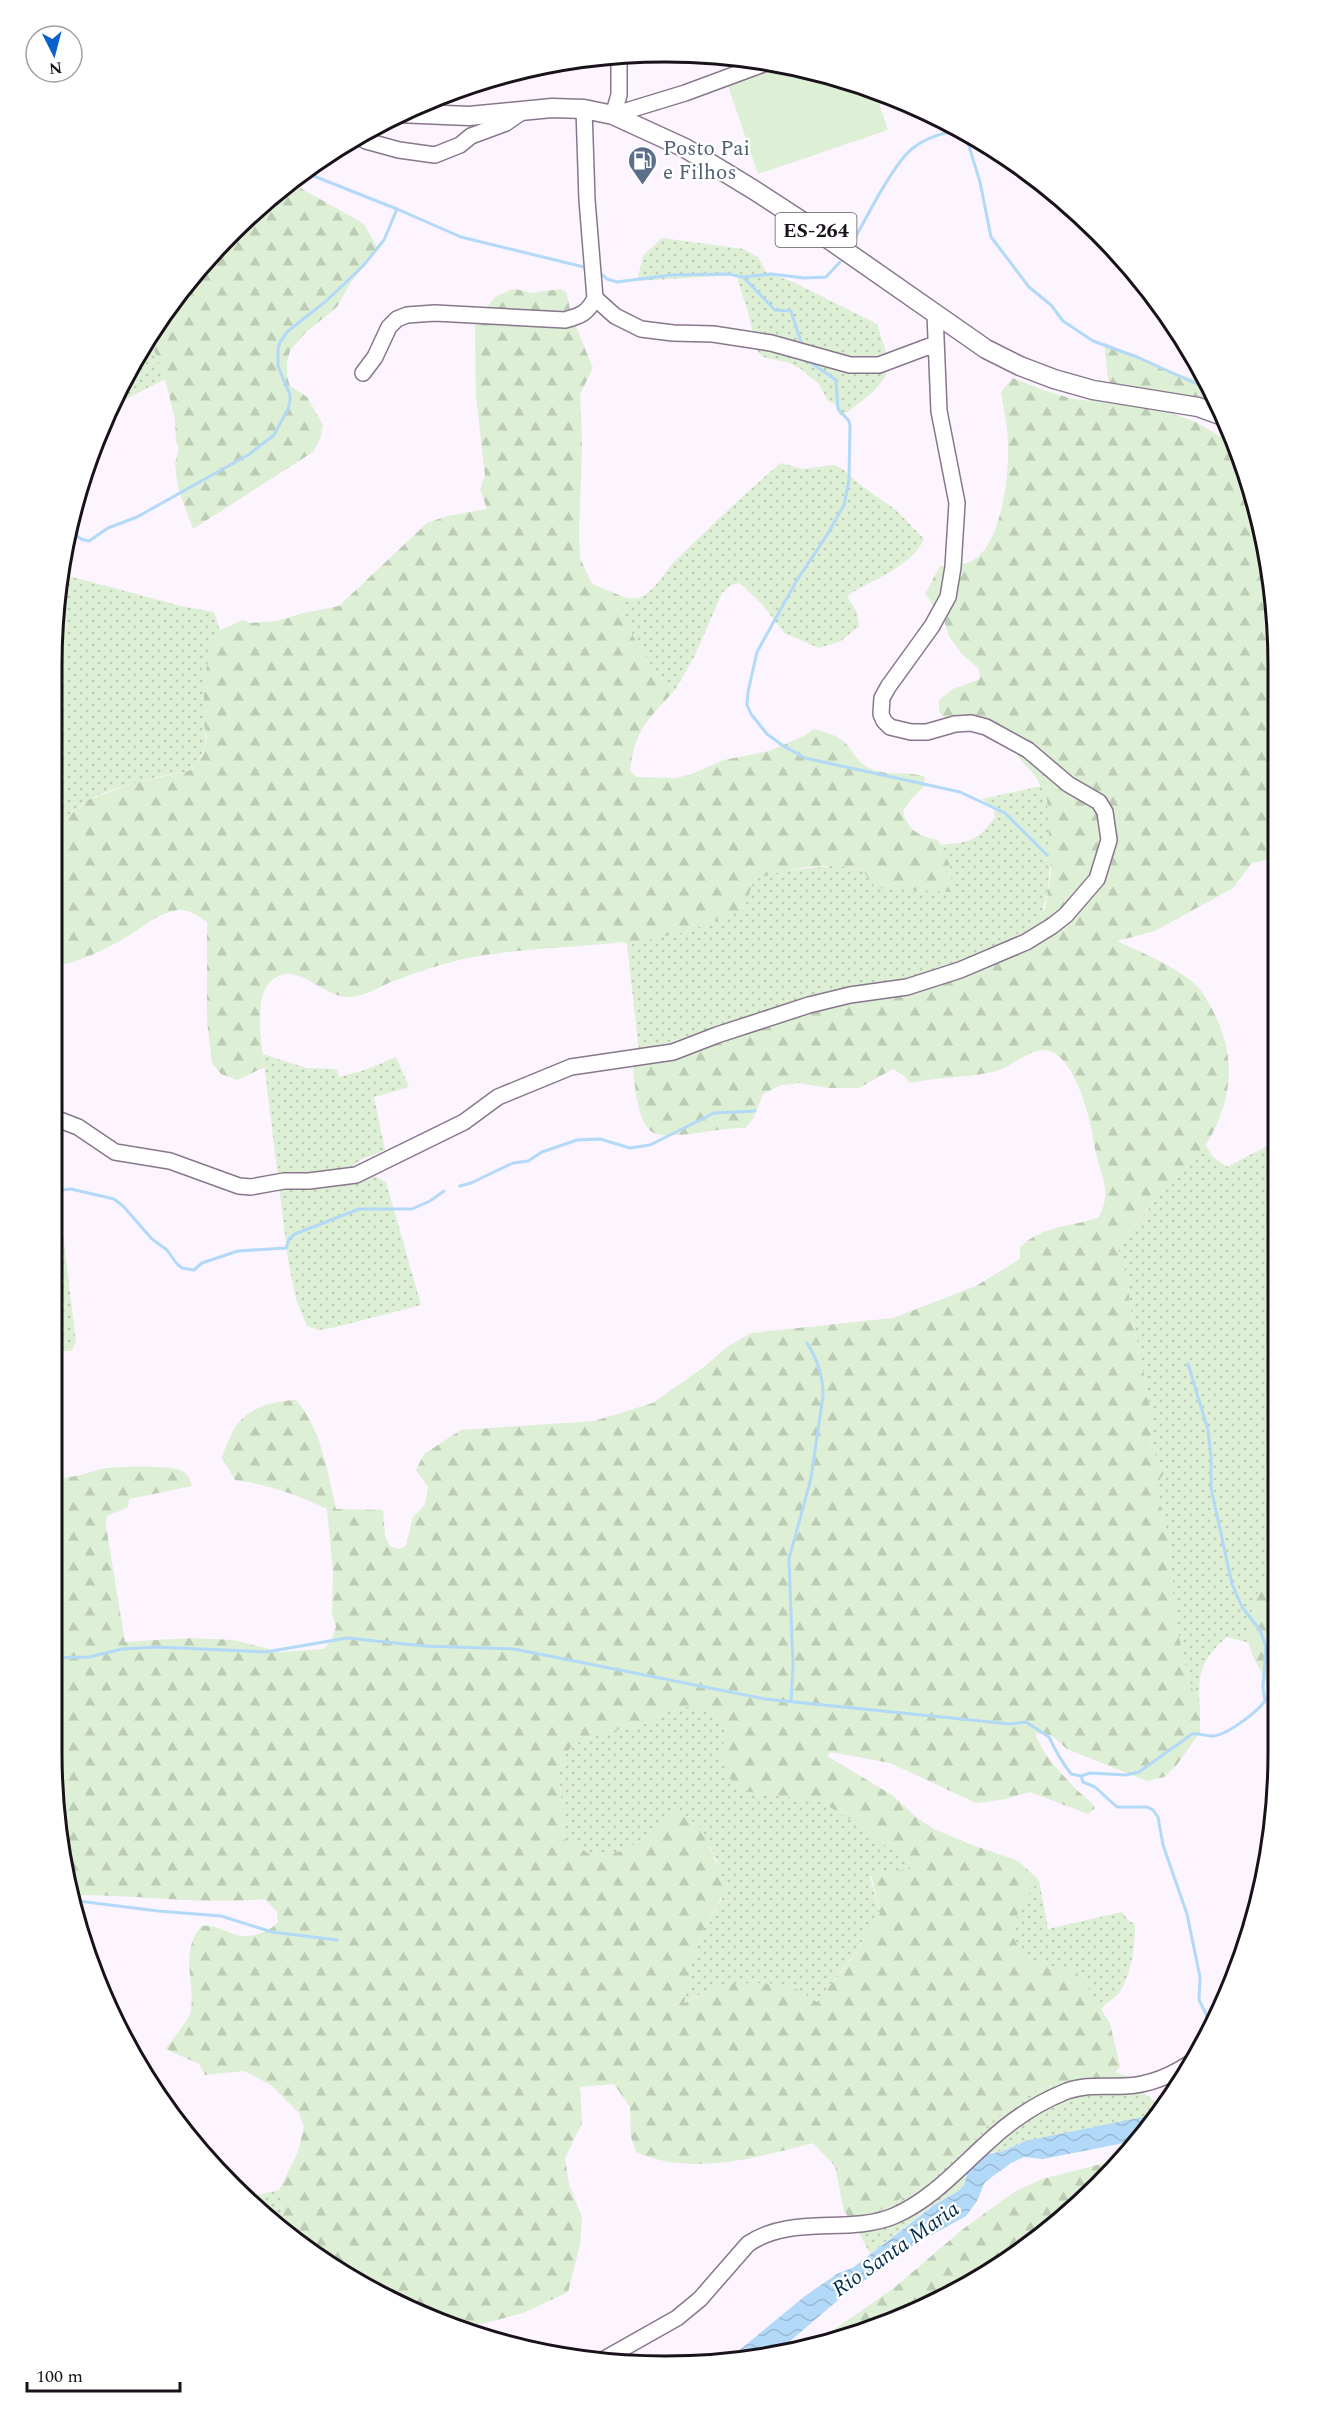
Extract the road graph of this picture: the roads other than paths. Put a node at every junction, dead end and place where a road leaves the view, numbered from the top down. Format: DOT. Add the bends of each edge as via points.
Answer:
graph roads {
  1 [pos="619,64"];
  2 [pos="752,68"];
  3 [pos="584,109"];
  4 [pos="523,111"];
  5 [pos="419,114"];
  6 [pos="613,115"];
  7 [pos="365,141"];
  8 [pos="595,298"];
  9 [pos="935,314"];
  10 [pos="935,344"];
  11 [pos="363,373"];
  12 [pos="1212,412"];
  13 [pos="62,1121"];
  14 [pos="1177,2072"];
  15 [pos="613,2354"];
  1 -- 6 [label="street" via="619,95"];
  2 -- 6 [label="street"];
  3 -- 4 [label="main road, ES-264"];
  3 -- 6 [label="main road, ES-264"];
  3 -- 8 [label="street"];
  4 -- 5 [label="main road, ES-264" via="469,116"];
  4 -- 7 [label="street" via="506,123 435,155"];
  6 -- 9 [label="main road, ES-264" via="685,148 754,190"];
  8 -- 10 [label="street" via="615,316 641,328 744,338 850,365 879,365"];
  8 -- 11 [label="street" via="582,315 565,320 407,315 389,327"];
  9 -- 10 [label="street"];
  9 -- 12 [label="main road, ES-264" via="987,349 1054,379"];
  10 -- 13 [label="street" via="939,411 957,504 954,567 948,597 885,692 881,714 890,727 911,732 963,724 986,727 1028,750 1068,784 1099,802 1108,826 1105,856 1097,879 1066,915 1026,942 907,987 809,1005 673,1052 571,1067 498,1097 464,1122 356,1176 239,1186 170,1161 116,1152"];
  14 -- 15 [label="street" via="1146,2084 1083,2086 1046,2100 1000,2131 940,2186 894,2216 798,2227 756,2239 700,2299 676,2318"];
}
